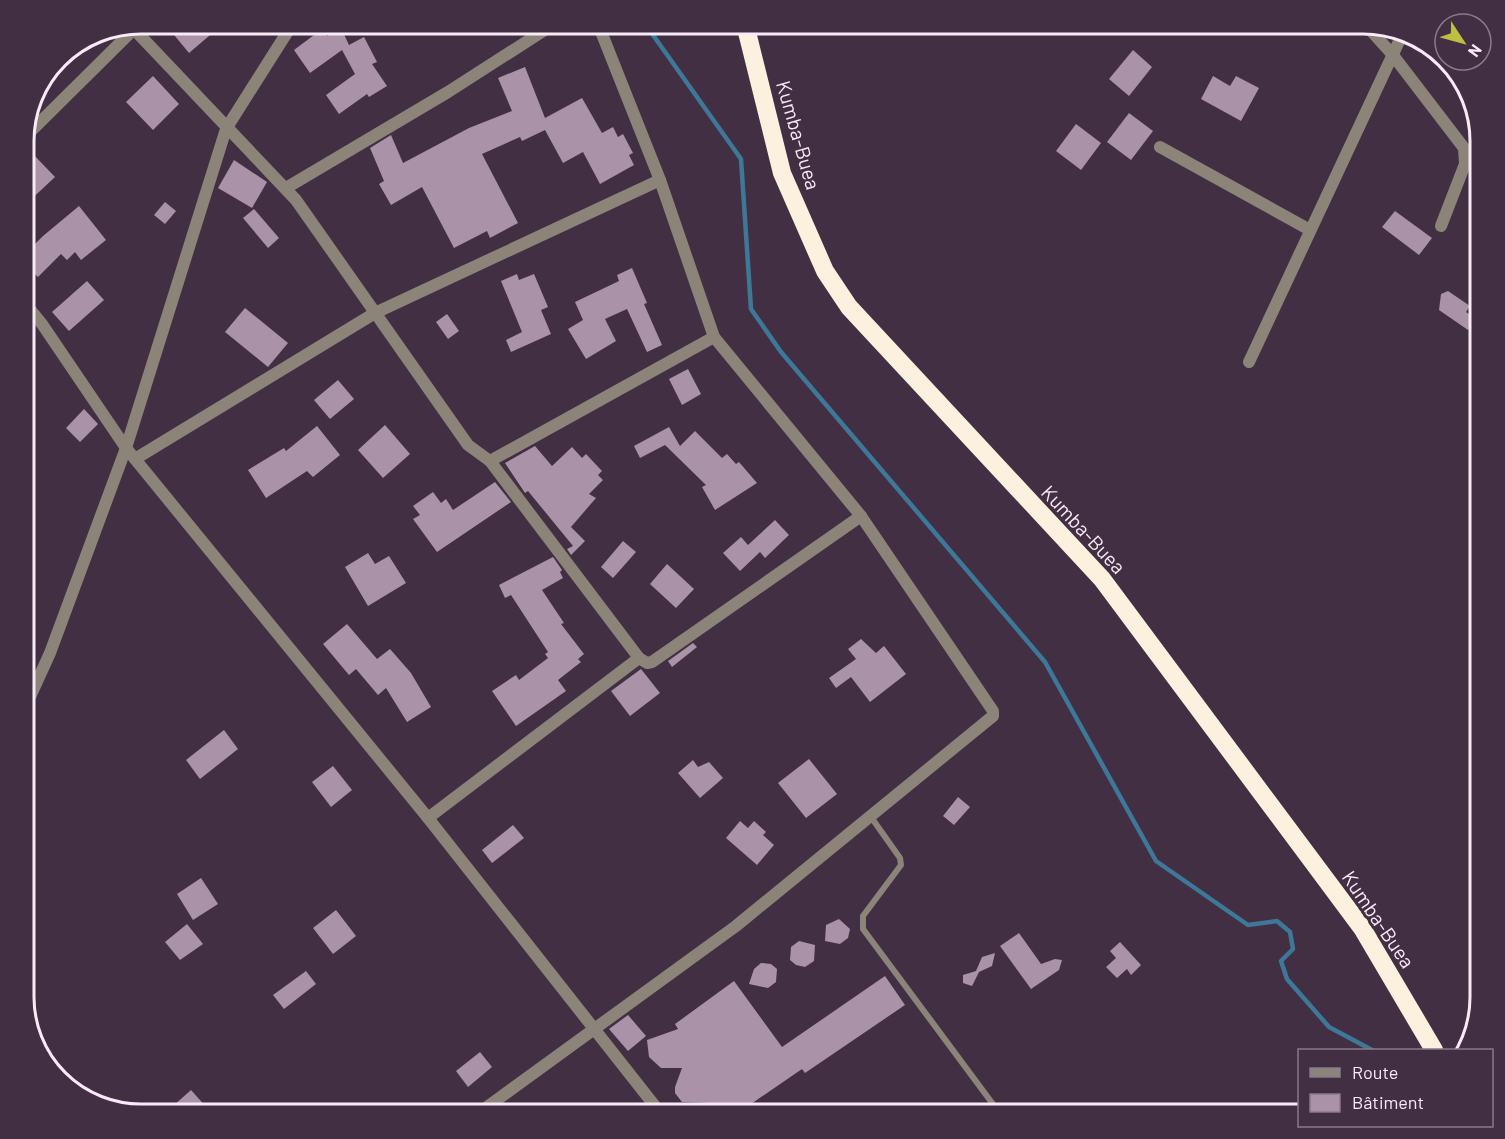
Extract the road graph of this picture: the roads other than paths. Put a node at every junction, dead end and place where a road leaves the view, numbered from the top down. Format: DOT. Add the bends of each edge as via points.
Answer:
graph roads {
  1 [pos="139,35"];
  2 [pos="286,35"];
  3 [pos="537,35"];
  4 [pos="602,35"];
  5 [pos="748,35"];
  6 [pos="1375,35"];
  7 [pos="124,37"];
  8 [pos="1399,41"];
  9 [pos="1392,54"];
  10 [pos="35,126"];
  11 [pos="226,129"];
  12 [pos="1160,147"];
  13 [pos="660,180"];
  14 [pos="286,188"];
  15 [pos="1441,226"];
  16 [pos="1310,230"];
  17 [pos="375,313"];
  18 [pos="35,318"];
  19 [pos="714,337"];
  20 [pos="1249,362"];
  21 [pos="126,448"];
  22 [pos="135,459"];
  23 [pos="490,461"];
  24 [pos="861,516"];
  25 [pos="639,658"];
  26 [pos="35,686"];
  27 [pos="871,817"];
  28 [pos="428,818"];
  29 [pos="595,1030"];
  30 [pos="1433,1049"];
  31 [pos="492,1104"];
  32 [pos="653,1104"];
  33 [pos="993,1104"];
  1 -- 11 [label="street"];
  2 -- 11 [label="street"];
  3 -- 14 [label="street"];
  4 -- 13 [label="street"];
  5 -- 30 [label="highway, Kumba-Buea" via="782,173 825,271 857,315 1102,579 1362,928"];
  6 -- 9 [label="street"];
  7 -- 10 [label="street"];
  8 -- 9 [label="street"];
  9 -- 15 [label="street" via="1464,148 1465,164"];
  9 -- 16 [label="street"];
  11 -- 14 [label="street"];
  11 -- 21 [label="street"];
  12 -- 16 [label="street"];
  13 -- 17 [label="street"];
  13 -- 19 [label="street"];
  14 -- 17 [label="street"];
  16 -- 20 [label="street"];
  17 -- 22 [label="street"];
  17 -- 23 [label="street" via="468,445"];
  18 -- 21 [label="street"];
  19 -- 23 [label="street"];
  19 -- 24 [label="street"];
  21 -- 22 [label="street"];
  21 -- 26 [label="street"];
  22 -- 28 [label="street"];
  23 -- 25 [label="street"];
  24 -- 25 [label="street" via="652,662"];
  24 -- 27 [label="street" via="993,711 993,716"];
  25 -- 28 [label="street"];
  27 -- 29 [label="street" via="736,926"];
  27 -- 33 [label="lane" via="901,865 863,916 863,928"];
  28 -- 29 [label="street"];
  29 -- 31 [label="street"];
  29 -- 32 [label="street"];
}
